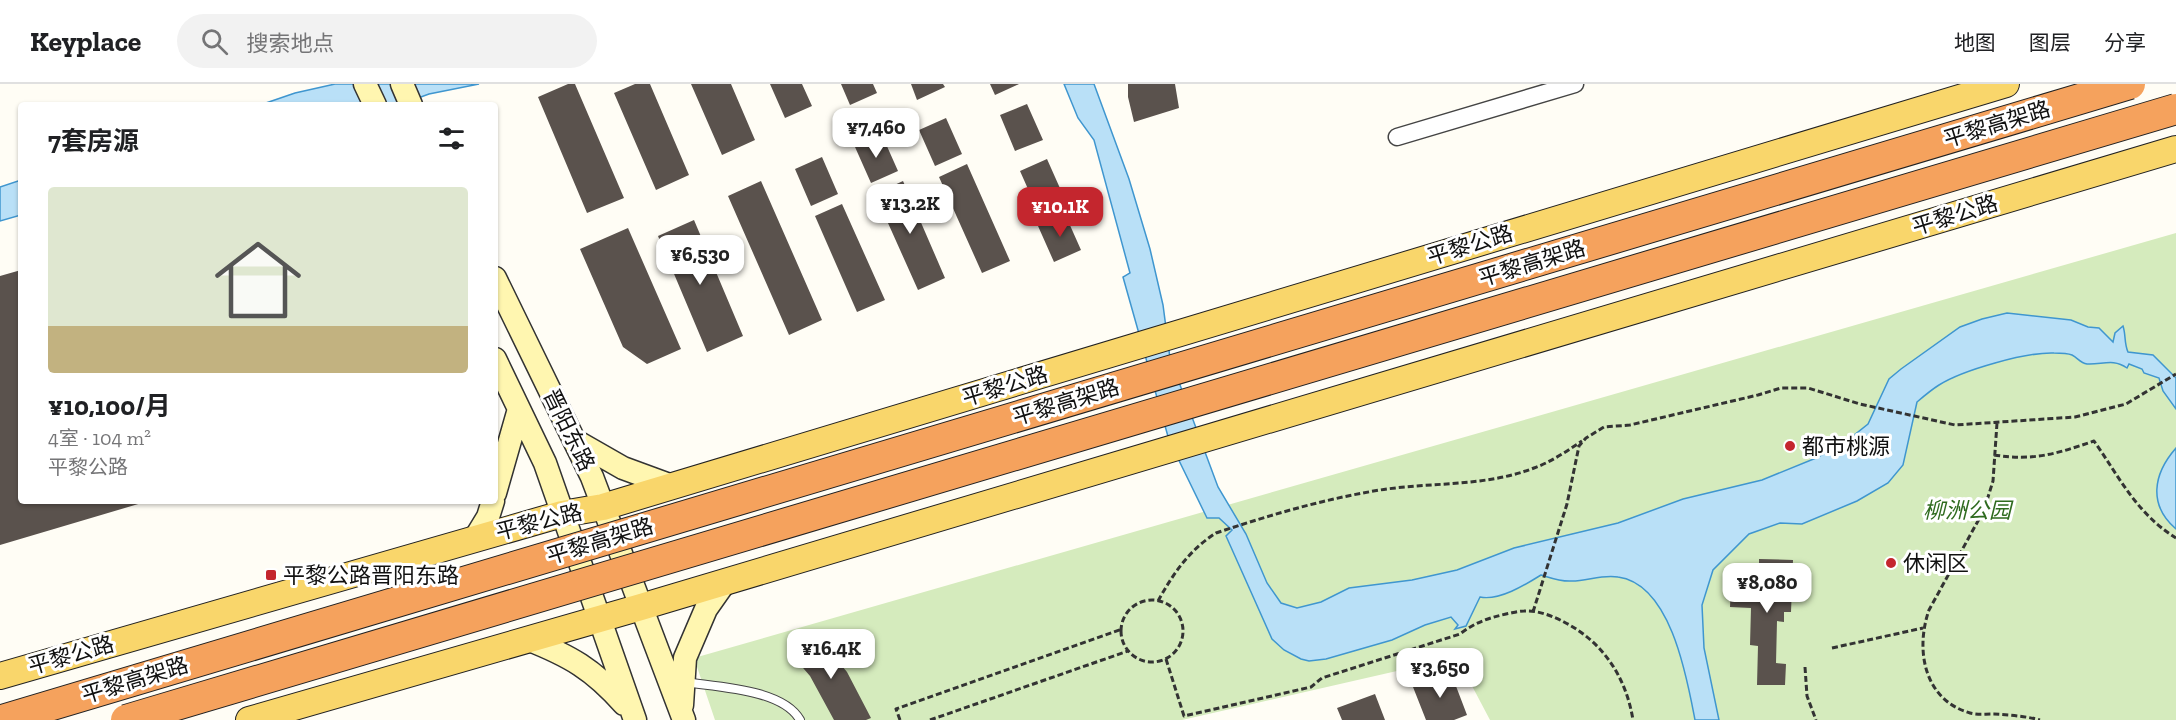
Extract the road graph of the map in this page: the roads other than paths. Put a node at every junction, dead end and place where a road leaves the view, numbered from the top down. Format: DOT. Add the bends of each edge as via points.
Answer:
graph roads {
  1 [pos="365,84"];
  2 [pos="402,84"];
  3 [pos="1575,84"];
  4 [pos="2006,84"];
  5 [pos="2130,84"];
  6 [pos="374,102"];
  7 [pos="410,102"];
  8 [pos="2176,109"];
  9 [pos="1397,137"];
  10 [pos="2176,149"];
  11 [pos="498,284"];
  12 [pos="498,364"];
  13 [pos="519,409"];
  14 [pos="574,440"];
  15 [pos="498,482"];
  16 [pos="672,486"];
  17 [pos="492,504"];
  18 [pos="603,507"];
  19 [pos="562,514"];
  20 [pos="474,540"];
  21 [pos="725,582"];
  22 [pos="641,607"];
  23 [pos="599,618"];
  24 [pos="527,639"];
  25 [pos="0,676"];
  26 [pos="683,681"];
  27 [pos="683,716"];
  28 [pos="634,717"];
  29 [pos="2,720"];
  30 [pos="126,720"];
  31 [pos="249,720"];
  32 [pos="800,720"];
  1 -- 6 [label="main road"];
  2 -- 7 [label="main road"];
  3 -- 9 [label="street"];
  4 -- 16 [label="main road, 平黎公路"];
  5 -- 29 [label="highway, 平黎高架路, bridge"];
  8 -- 30 [label="highway, 平黎高架路, bridge"];
  10 -- 21 [label="main road, 平黎公路"];
  11 -- 14 [label="main road, 晋阳东路"];
  12 -- 13 [label="main road, 晋阳东路"];
  13 -- 15 [label="main road"];
  13 -- 19 [label="main road, 晋阳东路"];
  14 -- 16 [label="main road" via="623,468"];
  14 -- 18 [label="main road, 晋阳东路"];
  16 -- 18 [label="main road, 平黎公路"];
  17 -- 20 [label="main road"];
  18 -- 19 [label="main road, 平黎公路"];
  18 -- 22 [label="main road, 晋阳东路"];
  19 -- 20 [label="main road, 平黎公路"];
  19 -- 23 [label="main road, 晋阳东路"];
  20 -- 25 [label="main road, 平黎公路"];
  21 -- 22 [label="main road, 平黎公路"];
  21 -- 26 [label="main road" via="706,609 685,658"];
  22 -- 23 [label="main road, 平黎公路"];
  22 -- 27 [label="main road, 晋阳东路"];
  23 -- 24 [label="main road, 平黎公路"];
  23 -- 28 [label="main road, 晋阳东路"];
  24 -- 28 [label="main road" via="565,654 597,676"];
  24 -- 31 [label="main road, 平黎公路"];
  26 -- 27 [label="main road"];
  26 -- 32 [label="lane" via="774,698 796,712"];
}
